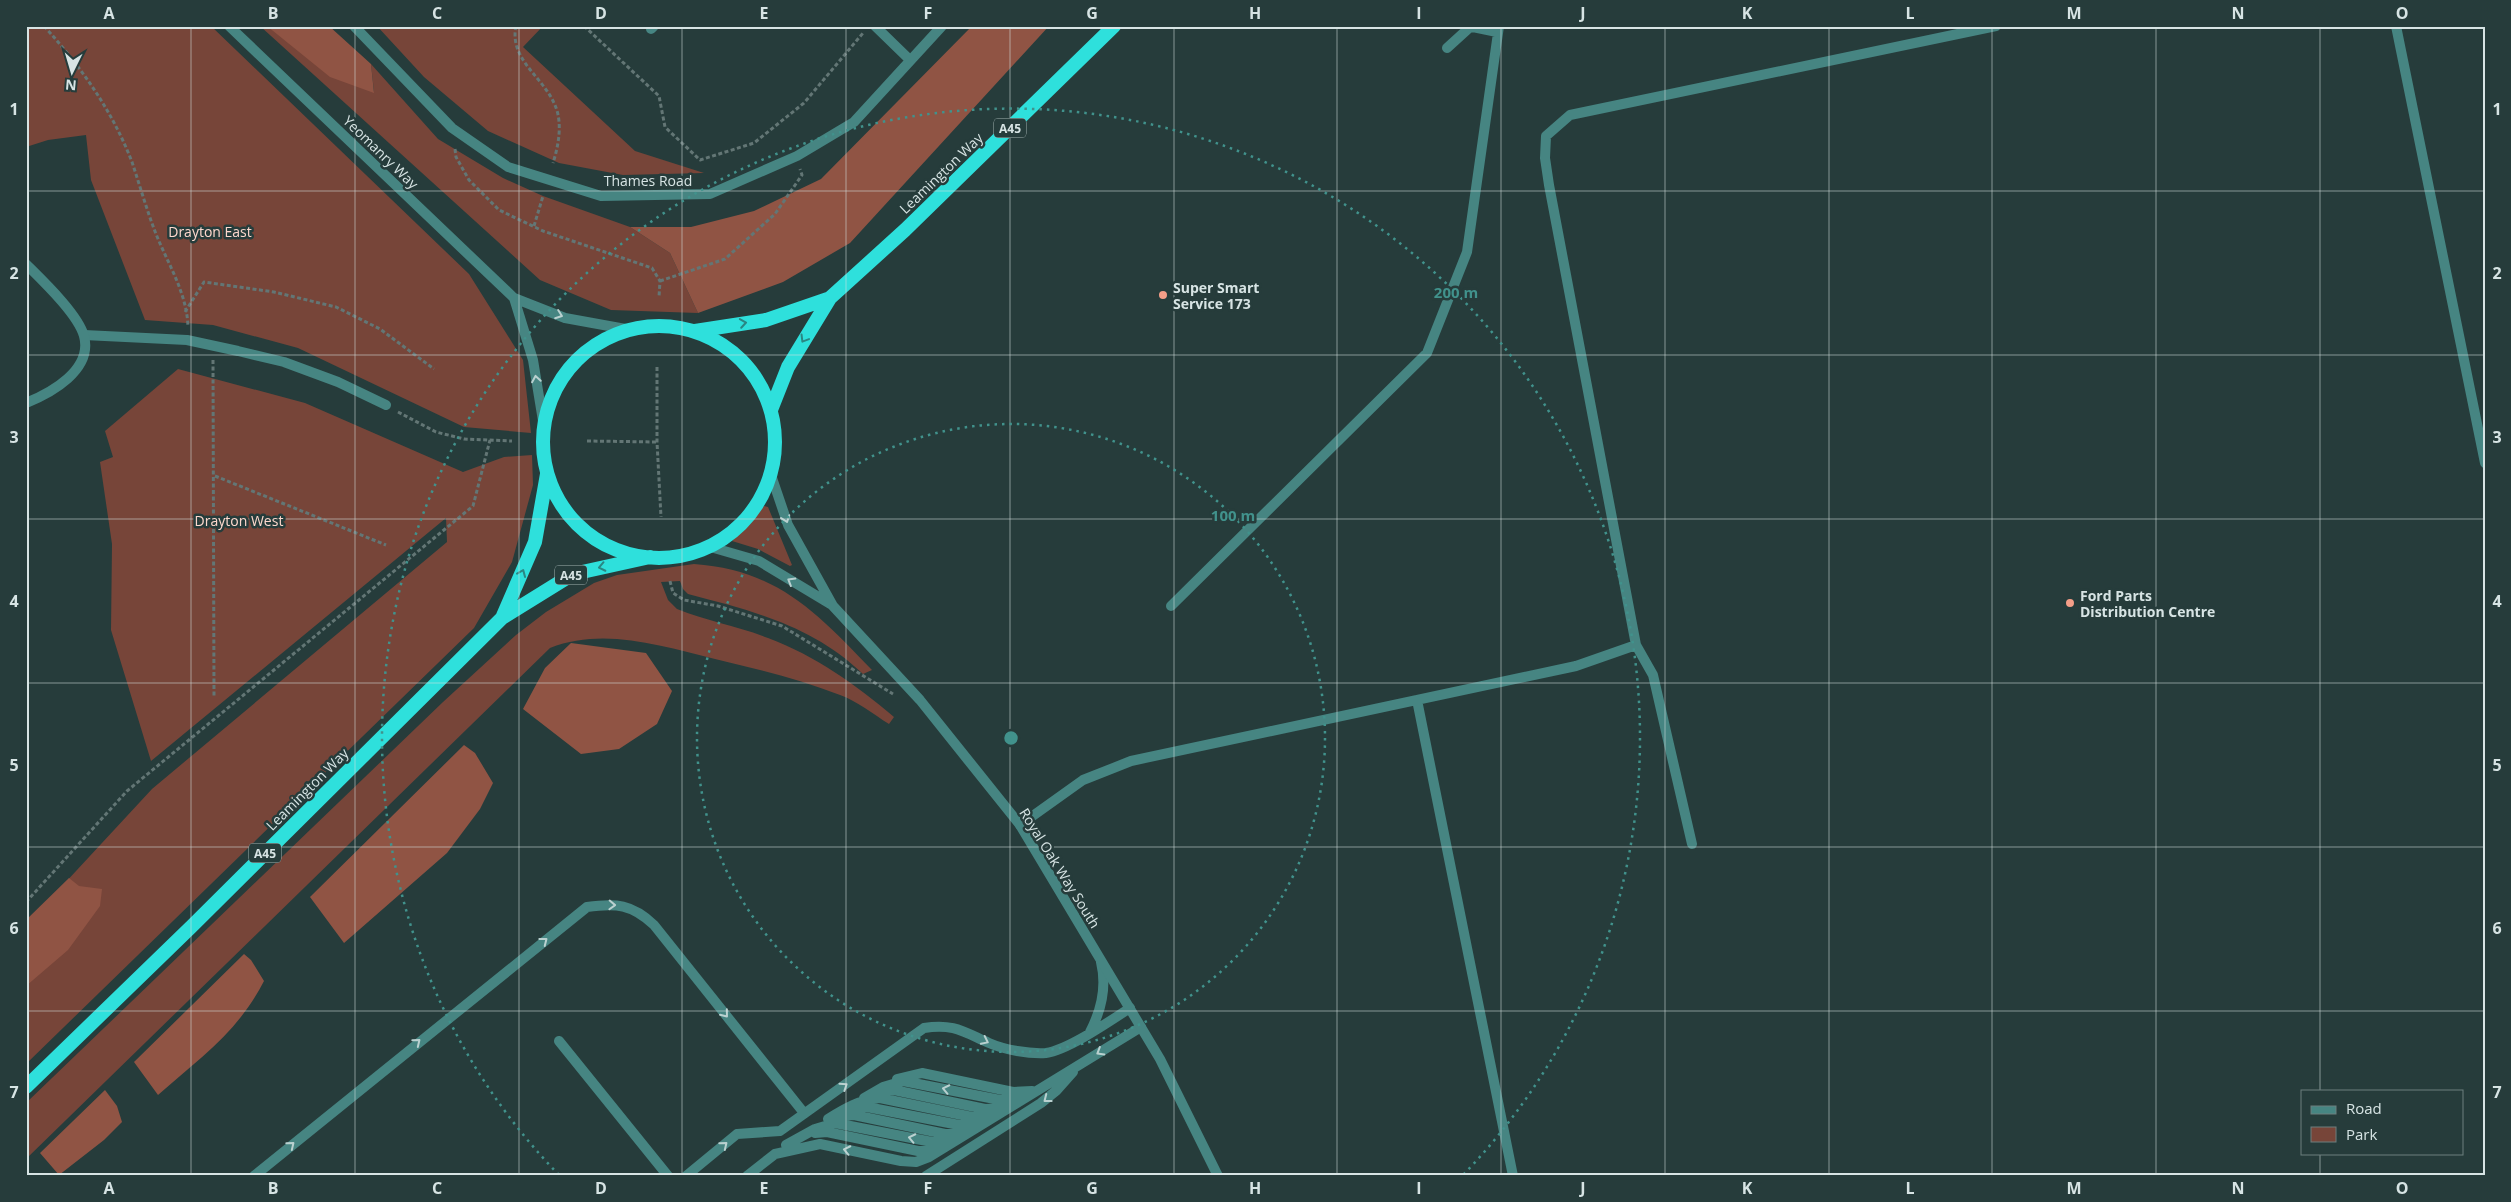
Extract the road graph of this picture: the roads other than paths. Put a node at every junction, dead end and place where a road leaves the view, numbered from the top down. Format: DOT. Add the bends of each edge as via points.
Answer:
graph roads {
  1 [pos="229,26"];
  2 [pos="354,26"];
  3 [pos="875,26"];
  4 [pos="942,26"];
  5 [pos="1114,26"];
  6 [pos="1996,26"];
  7 [pos="2396,26"];
  8 [pos="1468,27"];
  9 [pos="1498,29"];
  10 [pos="1447,48"];
  11 [pos="910,60"];
  12 [pos="26,264"];
  13 [pos="514,298"];
  14 [pos="830,298"];
  15 [pos="631,330"];
  16 [pos="695,331"];
  17 [pos="84,335"];
  18 [pos="26,403"];
  19 [pos="386,406"];
  20 [pos="771,410"];
  21 [pos="544,427"];
  22 [pos="2485,463"];
  23 [pos="770,472"];
  24 [pos="547,473"];
  25 [pos="707,546"];
  26 [pos="650,558"];
  27 [pos="833,606"];
  28 [pos="1171,606"];
  29 [pos="502,618"];
  30 [pos="1636,645"];
  31 [pos="1417,700"];
  32 [pos="1020,825"];
  33 [pos="1692,844"];
  34 [pos="1100,957"];
  35 [pos="1130,1008"];
  36 [pos="1142,1027"];
  37 [pos="1090,1033"];
  38 [pos="559,1041"];
  39 [pos="1081,1064"];
  40 [pos="26,1087"];
  41 [pos="1041,1088"];
  42 [pos="870,1094"];
  43 [pos="1028,1096"];
  44 [pos="856,1102"];
  45 [pos="1014,1105"];
  46 [pos="842,1111"];
  47 [pos="804,1113"];
  48 [pos="1000,1114"];
  49 [pos="828,1119"];
  50 [pos="987,1122"];
  51 [pos="815,1127"];
  52 [pos="973,1130"];
  53 [pos="802,1135"];
  54 [pos="960,1138"];
  55 [pos="786,1146"];
  56 [pos="946,1147"];
  57 [pos="775,1154"];
  58 [pos="664,1174"];
  59 [pos="254,1176"];
  60 [pos="686,1176"];
  61 [pos="747,1176"];
  62 [pos="926,1176"];
  63 [pos="1218,1176"];
  64 [pos="1513,1176"];
  1 -- 13 [label="street, Yeomanry Way"];
  2 -- 11 [label="street, Thames Road" via="452,128 508,167 601,196 710,194 797,156 854,122"];
  3 -- 11 [label="street"];
  4 -- 11 [label="street, Thames Road"];
  5 -- 14 [label="highway, Leamington Way / A45" via="905,230"];
  6 -- 30 [label="street" via="1570,115 1546,136 1549,186"];
  7 -- 22 [label="street"];
  8 -- 9 [label="street"];
  8 -- 10 [label="street"];
  9 -- 28 [label="street" via="1467,252 1427,353"];
  12 -- 17 [label="street" via="70,312"];
  13 -- 15 [label="street, Yeomanry Way, one-way" via="565,318"];
  21 -- 13 [label="street, one-way" via="532,360"];
  16 -- 14 [label="highway, Leamington Way / A45, one-way" via="766,320"];
  14 -- 20 [label="highway, Leamington Way / A45, one-way" via="788,366"];
  15 -- 16 [label="highway" via="656,325"];
  15 -- 21 [label="highway" via="614,334 589,348 568,367 549,401"];
  16 -- 20 [label="highway" via="726,346 754,374"];
  17 -- 18 [label="street" via="77,366 56,389"];
  17 -- 19 [label="street" via="187,340 284,362 338,382"];
  20 -- 23 [label="highway" via="775,450"];
  21 -- 24 [label="highway"];
  23 -- 25 [label="highway" via="768,483 752,512 727,536"];
  23 -- 27 [label="street, Royal Oak Way South, one-way" via="788,525"];
  24 -- 26 [label="highway" via="557,499 581,529 615,550"];
  29 -- 24 [label="highway, Leamington Way / A45, one-way" via="535,542"];
  25 -- 26 [label="highway" via="693,554"];
  27 -- 25 [label="street, Royal Oak Way South, one-way" via="759,561"];
  26 -- 29 [label="highway, Leamington Way / A45, one-way" via="573,574"];
  27 -- 32 [label="street, Royal Oak Way South" via="920,700"];
  29 -- 40 [label="highway, Leamington Way / A45"];
  30 -- 31 [label="street" via="1576,666"];
  30 -- 33 [label="street" via="1653,676"];
  31 -- 32 [label="street" via="1131,761 1083,780"];
  31 -- 64 [label="street"];
  32 -- 34 [label="street, Royal Oak Way South"];
  34 -- 35 [label="street, Royal Oak Way South"];
  34 -- 37 [label="street" via="1102,1004"];
  35 -- 36 [label="street, Royal Oak Way South"];
  35 -- 37 [label="street"];
  36 -- 39 [label="street, one-way"];
  36 -- 63 [label="street, Royal Oak Way South"];
  47 -- 37 [label="street, one-way" via="924,1028 960,1028 991,1044 1018,1051 1047,1053"];
  38 -- 58 [label="street"];
  39 -- 41 [label="street"];
  39 -- 62 [label="street, one-way" via="1041,1103"];
  41 -- 42 [label="street" via="1020,1093 916,1073"];
  41 -- 43 [label="street"];
  43 -- 42 [label="street, one-way" via="1007,1101 903,1081"];
  42 -- 44 [label="street"];
  43 -- 45 [label="street"];
  44 -- 45 [label="street" via="888,1090 985,1109"];
  44 -- 46 [label="street"];
  45 -- 48 [label="street"];
  46 -- 48 [label="street" via="880,1098 972,1118"];
  46 -- 49 [label="street"];
  59 -- 47 [label="street, one-way" via="587,908 612,904 643,914 654,925"];
  60 -- 47 [label="street, one-way" via="738,1134 780,1131"];
  48 -- 50 [label="street"];
  49 -- 50 [label="street" via="862,1106 966,1126"];
  49 -- 51 [label="street"];
  50 -- 52 [label="street"];
  51 -- 52 [label="street" via="848,1115 945,1134"];
  51 -- 53 [label="street"];
  52 -- 54 [label="street"];
  54 -- 53 [label="street, one-way" via="946,1143 932,1142 835,1123"];
  53 -- 55 [label="street"];
  54 -- 56 [label="street"];
  55 -- 56 [label="street" via="821,1132 925,1152"];
  55 -- 57 [label="street"];
  56 -- 57 [label="street, one-way" via="916,1162 901,1162 820,1144"];
  57 -- 61 [label="street"];
}
